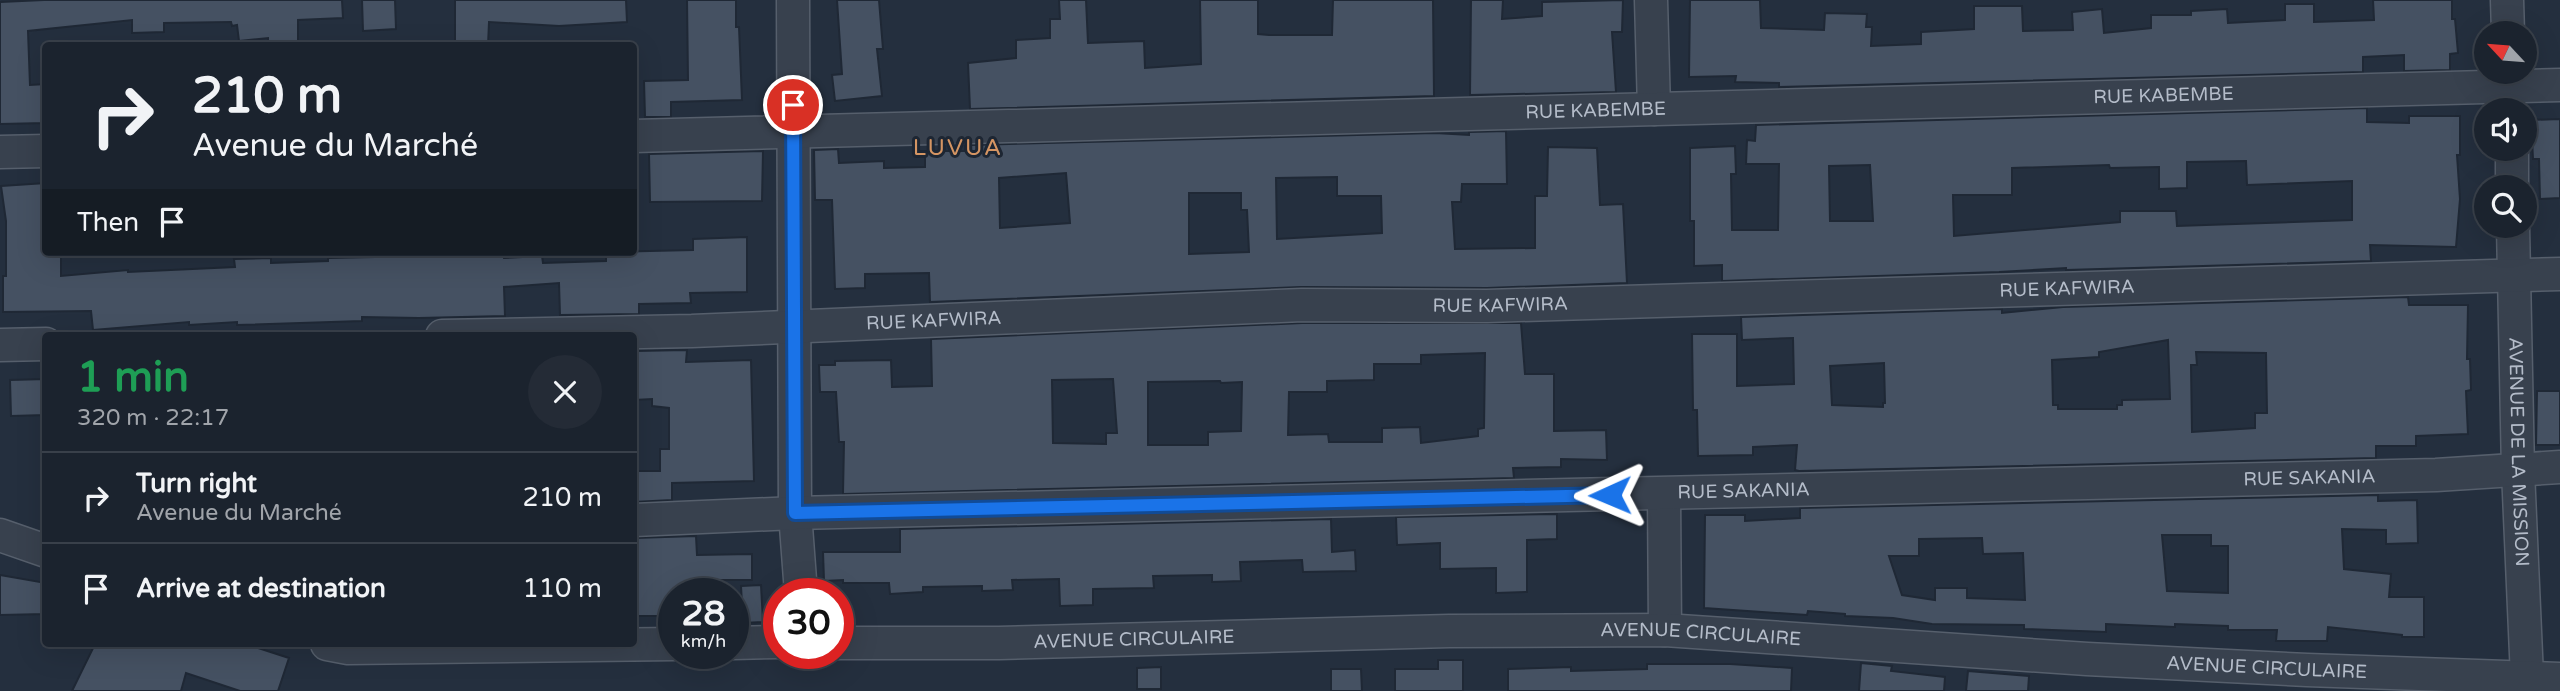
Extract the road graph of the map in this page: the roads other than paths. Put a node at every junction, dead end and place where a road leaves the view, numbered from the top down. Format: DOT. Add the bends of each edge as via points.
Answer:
graph roads {
  1 [pos="793,0"];
  2 [pos="1651,0"];
  3 [pos="2507,0"];
  4 [pos="2508,21"];
  5 [pos="2560,85"];
  6 [pos="2510,89"];
  7 [pos="1654,109"];
  8 [pos="794,131"];
  9 [pos="637,136"];
  10 [pos="42,151"];
  11 [pos="0,152"];
  12 [pos="2513,238"];
  13 [pos="2560,274"];
  14 [pos="2514,276"];
  15 [pos="795,327"];
  16 [pos="599,332"];
  17 [pos="42,344"];
  18 [pos="0,345"];
  19 [pos="2560,467"];
  20 [pos="2518,471"];
  21 [pos="1664,494"];
  22 [pos="795,513"];
  23 [pos="637,520"];
  24 [pos="0,535"];
  25 [pos="42,550"];
  26 [pos="800,578"];
  27 [pos="1665,630"];
  28 [pos="854,643"];
  29 [pos="637,644"];
  30 [pos="658,644"];
  31 [pos="343,647"];
  32 [pos="430,647"];
  33 [pos="2527,677"];
  34 [pos="2560,679"];
  1 -- 8 [label="street"];
  2 -- 7 [label="street"];
  3 -- 4 [label="street"];
  5 -- 6 [label="street, RUE KABEMBE"];
  6 -- 7 [label="street, RUE KABEMBE"];
  7 -- 8 [label="street, RUE KABEMBE"];
  8 -- 9 [label="street, RUE KABEMBE"];
  8 -- 15 [label="street"];
  10 -- 11 [label="street"];
  12 -- 14 [label="street, AVENUE DE LA MISSION"];
  13 -- 14 [label="street, RUE KAFWIRA"];
  14 -- 15 [label="street, RUE KAFWIRA" via="1487,306 1302,305"];
  14 -- 20 [label="street, AVENUE DE LA MISSION"];
  15 -- 16 [label="street, RUE KAFWIRA"];
  15 -- 22 [label="street"];
  17 -- 18 [label="street"];
  19 -- 20 [label="street, RUE SAKANIA"];
  20 -- 21 [label="street, RUE SAKANIA"];
  20 -- 33 [label="street, AVENUE DE LA MISSION"];
  21 -- 22 [label="street, RUE SAKANIA"];
  21 -- 27 [label="street"];
  22 -- 23 [label="street, RUE SAKANIA"];
  22 -- 26 [label="street"];
  24 -- 25 [label="street"];
  27 -- 28 [label="street, AVENUE CIRCULAIRE"];
  27 -- 33 [label="street, AVENUE CIRCULAIRE" via="2087,659"];
  29 -- 30 [label="street"];
  31 -- 32 [label="street"];
  33 -- 34 [label="street, AVENUE CIRCULAIRE"];
}
